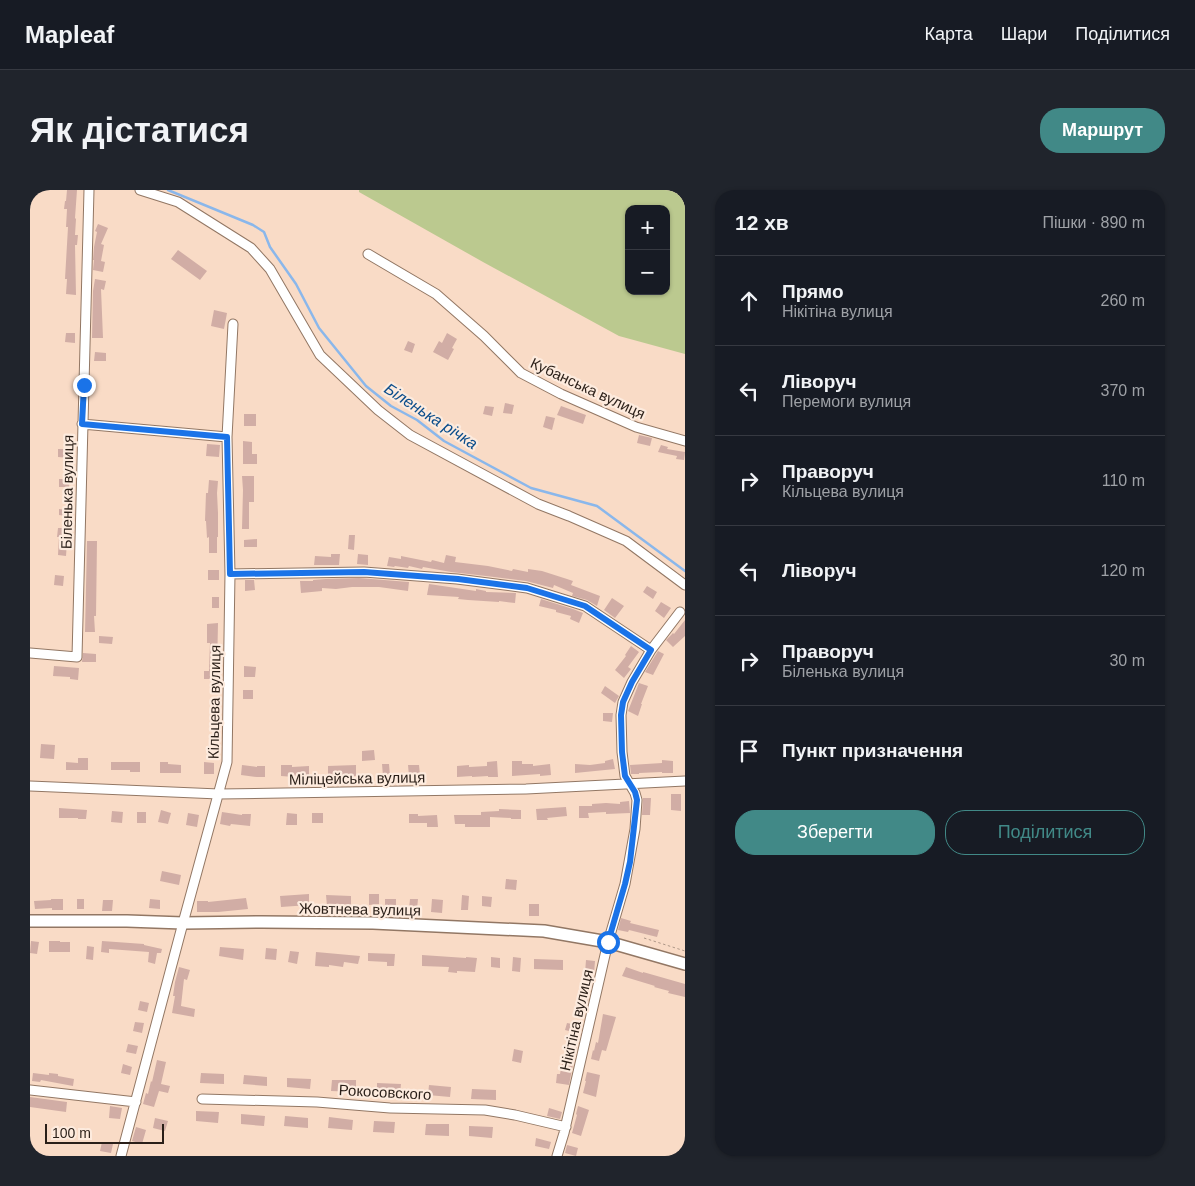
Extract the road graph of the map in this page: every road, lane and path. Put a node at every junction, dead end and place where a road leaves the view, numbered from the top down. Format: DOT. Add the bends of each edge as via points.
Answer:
graph roads {
  1 [pos="89,190"];
  2 [pos="140,190"];
  3 [pos="368,254"];
  4 [pos="233,324"];
  5 [pos="82,424"];
  6 [pos="227,437"];
  7 [pos="685,441"];
  8 [pos="230,574"];
  9 [pos="685,585"];
  10 [pos="680,612"];
  11 [pos="651,650"];
  12 [pos="30,653"];
  13 [pos="685,781"];
  14 [pos="630,784"];
  15 [pos="30,786"];
  16 [pos="219,794"];
  17 [pos="30,921"];
  18 [pos="183,923"];
  19 [pos="644,938"];
  20 [pos="608,942"];
  21 [pos="685,951"];
  22 [pos="685,964"];
  23 [pos="30,1090"];
  24 [pos="202,1099"];
  25 [pos="136,1102"];
  26 [pos="566,1127"];
  27 [pos="121,1156"];
  28 [pos="557,1156"];
  1 -- 5 [label="street, Біленька вулиця"];
  2 -- 9 [label="street" via="178,202 251,248 270,269 320,355 410,436 538,504 626,541"];
  3 -- 7 [label="street, Кубанська вулиця" via="436,294 521,373 636,427"];
  4 -- 6 [label="street, Кільцева вулиця"];
  5 -- 6 [label="street"];
  5 -- 12 [label="street, Біленька вулиця" via="77,657"];
  6 -- 8 [label="street, Кільцева вулиця"];
  8 -- 11 [label="street" via="364,572 527,588 585,606"];
  8 -- 16 [label="street, Кільцева вулиця" via="228,762"];
  10 -- 11 [label="street, Нікітіна вулиця"];
  11 -- 14 [label="street, Нікітіна вулиця" via="623,702 622,752 625,776"];
  13 -- 14 [label="street, Міліцейська вулиця"];
  14 -- 16 [label="street, Міліцейська вулиця"];
  14 -- 20 [label="street, Нікітіна вулиця" via="637,800 635,829 625,884"];
  15 -- 16 [label="street, Міліцейська вулиця"];
  16 -- 18 [label="street, Кільцева вулиця"];
  17 -- 18 [label="main road, Жовтнева вулиця"];
  18 -- 20 [label="main road, Жовтнева вулиця" via="373,923 534,930"];
  18 -- 25 [label="street, Кільцева вулиця"];
  19 -- 21 [label="path"];
  20 -- 22 [label="main road, Жовтнева вулиця"];
  20 -- 26 [label="street, Нікітіна вулиця"];
  23 -- 25 [label="street"];
  24 -- 26 [label="street, Рокосовского" via="485,1110"];
  25 -- 27 [label="street, Кільцева вулиця"];
  26 -- 28 [label="street, Нікітіна вулиця"];
}
